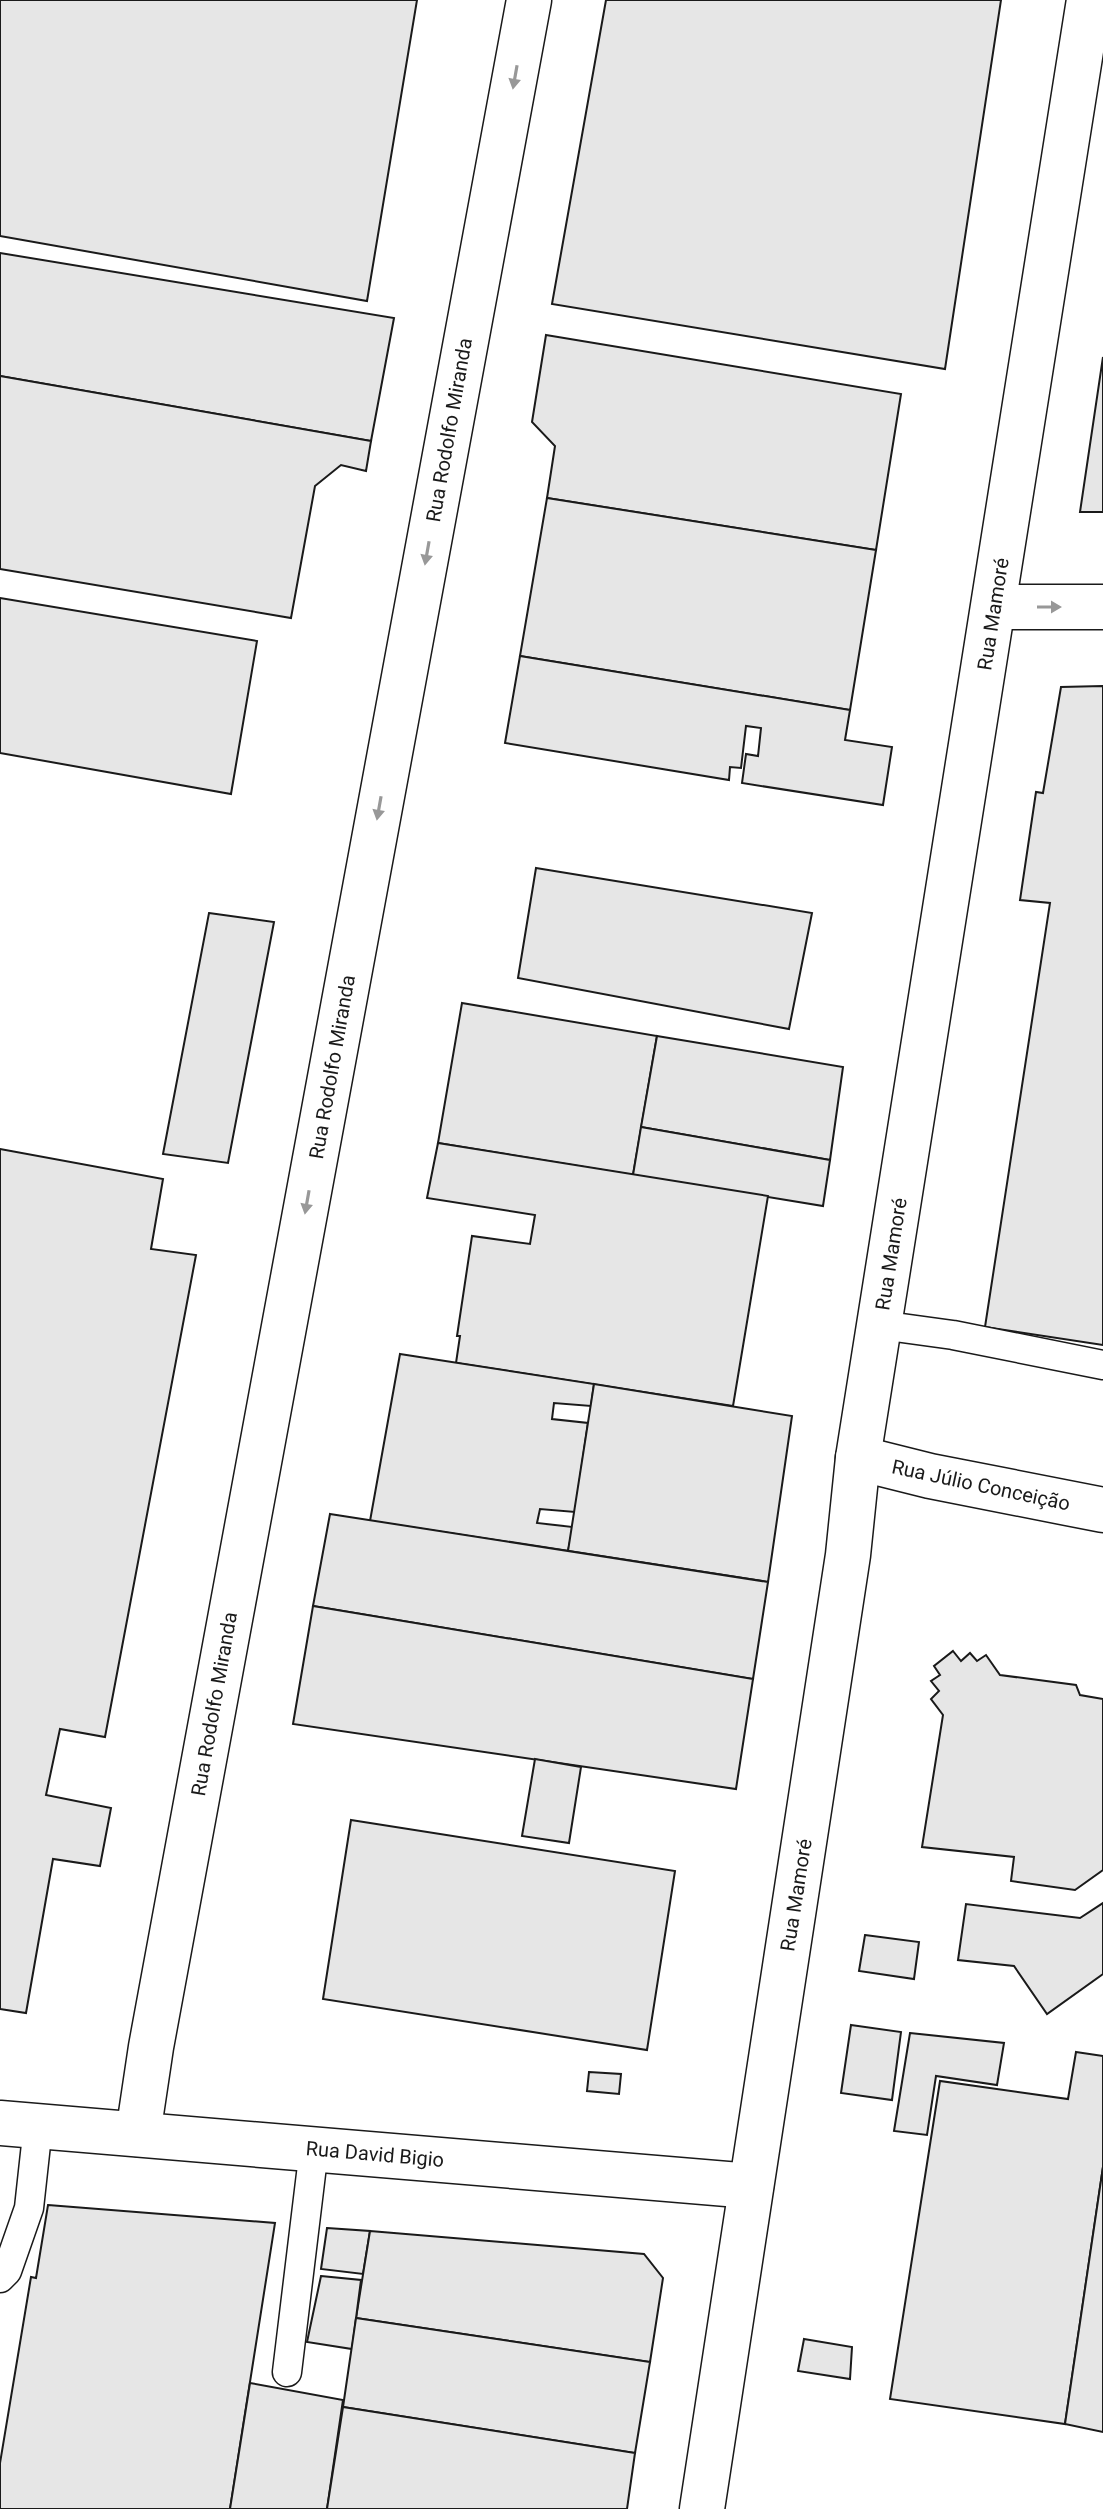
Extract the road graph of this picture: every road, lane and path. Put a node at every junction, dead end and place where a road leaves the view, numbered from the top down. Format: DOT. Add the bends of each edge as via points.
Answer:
graph roads {
  1 [pos="529,0"];
  2 [pos="1089,0"];
  3 [pos="994,607"];
  4 [pos="1103,607"];
  5 [pos="880,1325"];
  6 [pos="1103,1365"];
  7 [pos="858,1458"];
  8 [pos="1103,1510"];
  9 [pos="19,2124"];
  10 [pos="138,2134"];
  11 [pos="314,2149"];
  12 [pos="751,2186"];
  13 [pos="0,2278"];
  14 [pos="287,2372"];
  15 [pos="702,2509"];
  1 -- 10 [label="street, Rua Rodolfo Miranda, one-way"];
  2 -- 3 [label="street, Rua Mamoré"];
  3 -- 4 [label="street, one-way"];
  3 -- 5 [label="street, Rua Mamoré"];
  5 -- 6 [label="lane"];
  5 -- 7 [label="street, Rua Mamoré"];
  7 -- 8 [label="street, Rua Júlio Conceição"];
  7 -- 12 [label="street, Rua Mamoré" via="848,1555"];
  9 -- 10 [label="street, Rua David Bigio"];
  9 -- 13 [label="lane" via="29,2208"];
  10 -- 11 [label="street, Rua David Bigio"];
  11 -- 12 [label="street, Rua David Bigio"];
  11 -- 14 [label="lane"];
  12 -- 15 [label="street, Rua Mamoré"];
}
